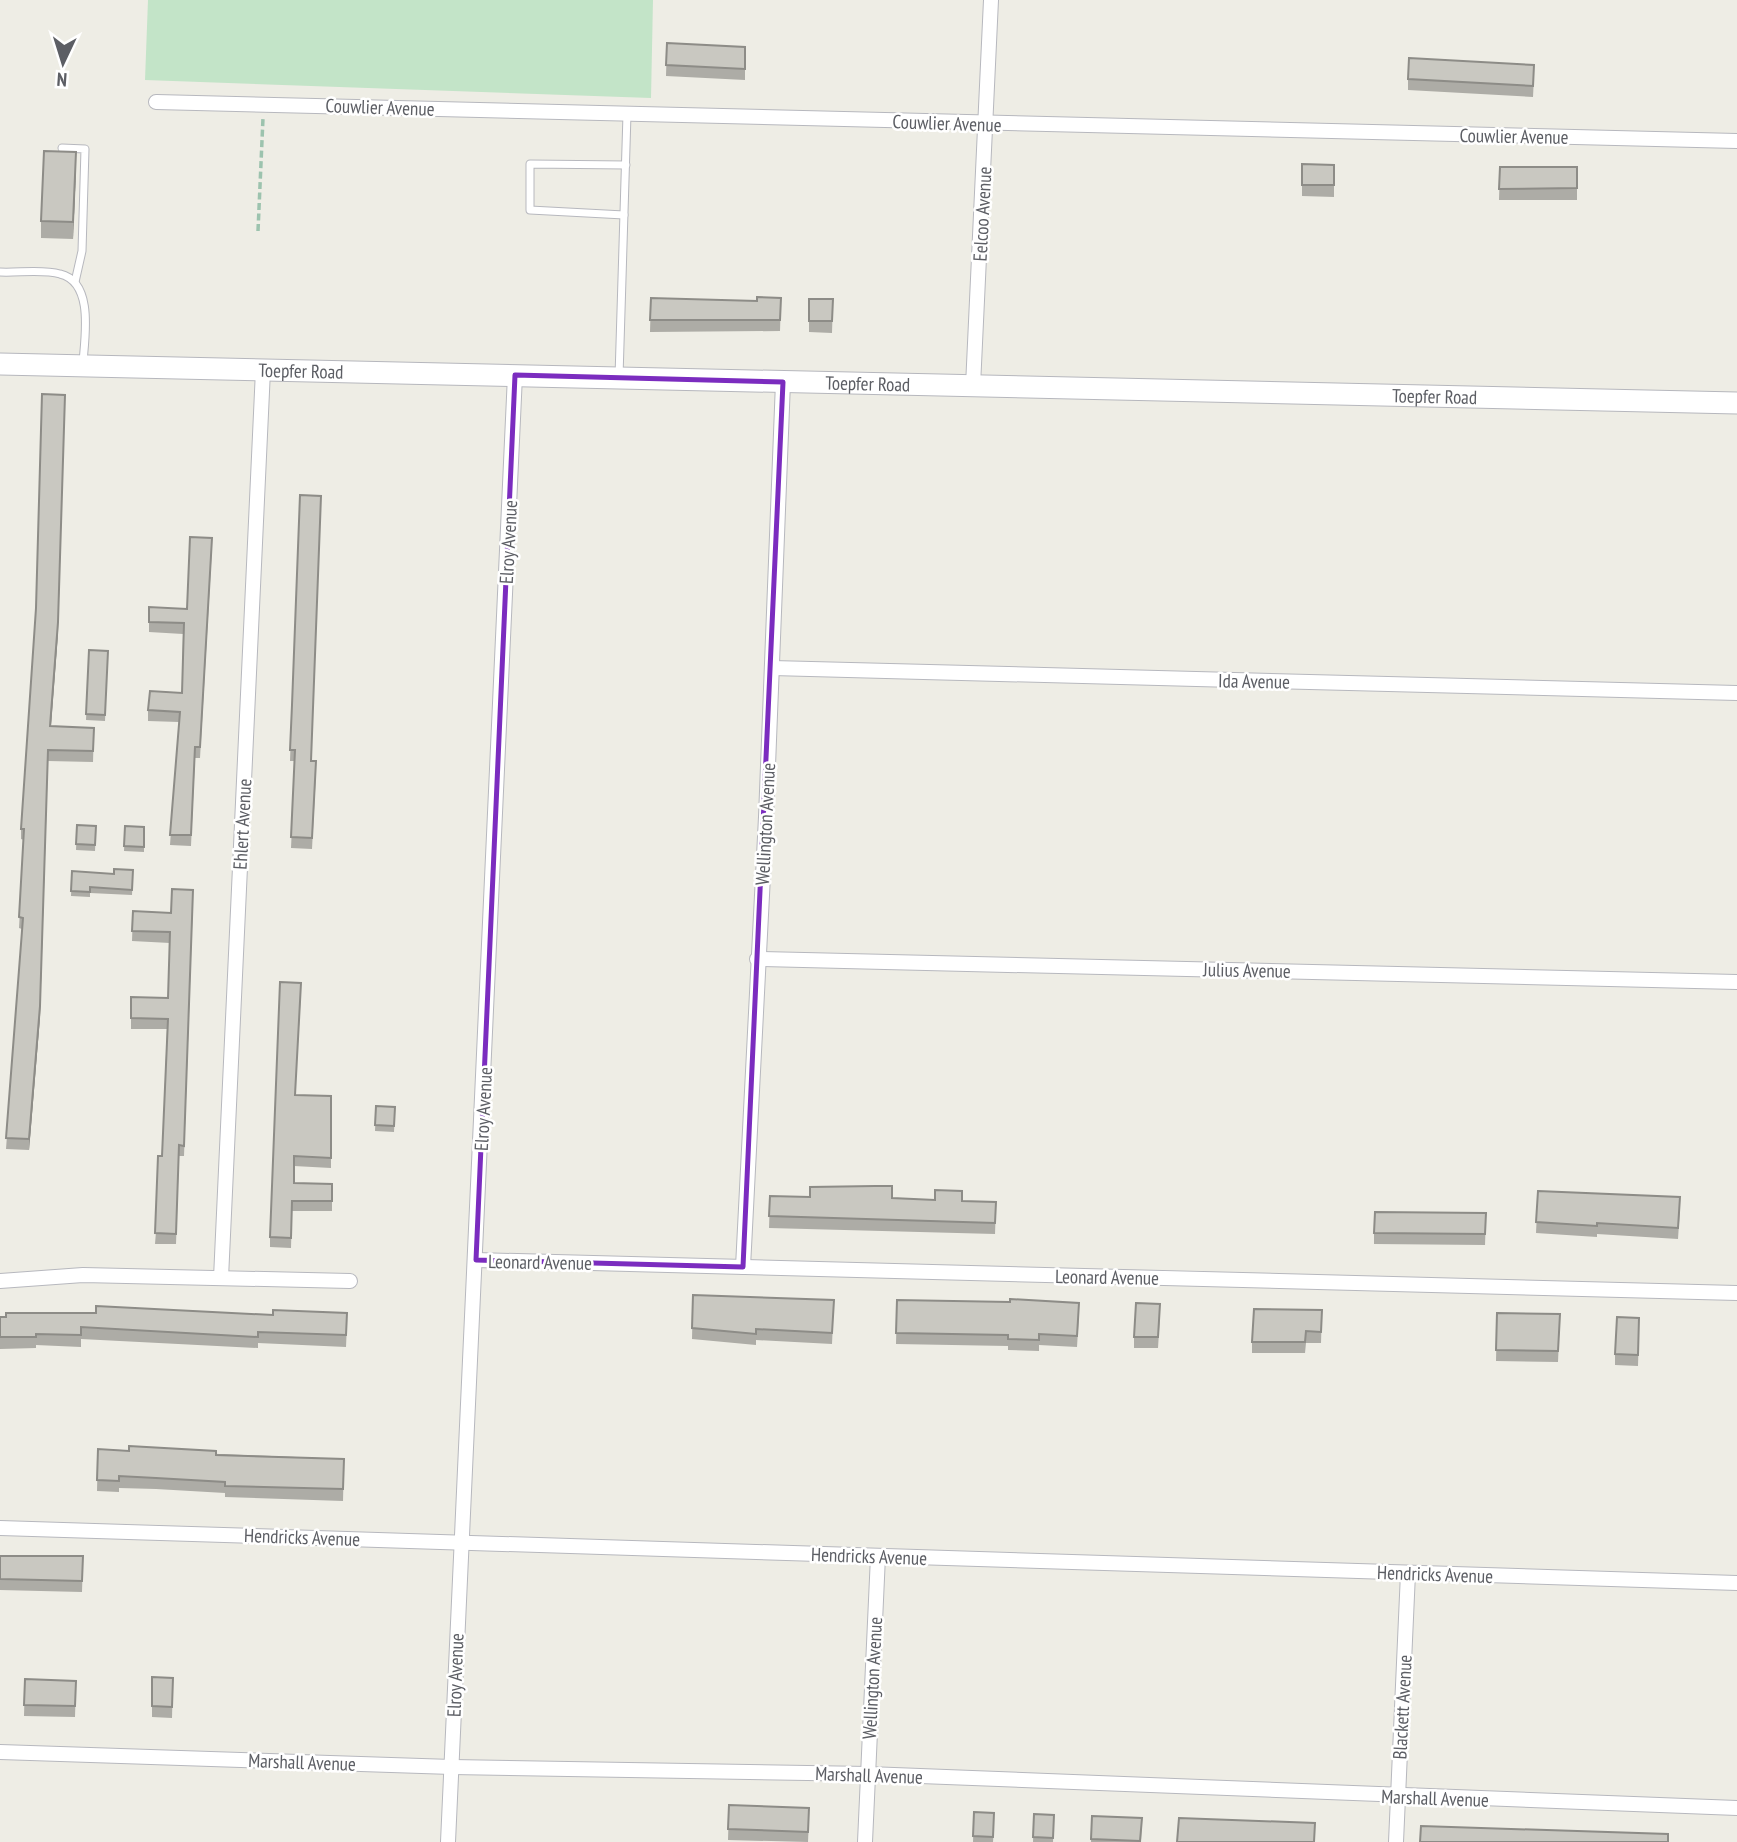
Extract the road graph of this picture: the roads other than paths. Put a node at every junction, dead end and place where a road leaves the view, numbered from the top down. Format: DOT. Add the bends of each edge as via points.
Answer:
graph roads {
  1 [pos="991,0"];
  2 [pos="156,102"];
  3 [pos="627,114"];
  4 [pos="986,124"];
  5 [pos="1737,141"];
  6 [pos="62,148"];
  7 [pos="626,165"];
  8 [pos="624,215"];
  9 [pos="0,272"];
  10 [pos="75,282"];
  11 [pos="0,364"];
  12 [pos="83,366"];
  13 [pos="263,370"];
  14 [pos="515,375"];
  15 [pos="619,377"];
  16 [pos="783,382"];
  17 [pos="973,386"];
  18 [pos="1737,403"];
  19 [pos="772,668"];
  20 [pos="1737,693"];
  21 [pos="757,958"];
  22 [pos="1737,982"];
  23 [pos="476,1260"];
  24 [pos="743,1267"];
  25 [pos="221,1278"];
  26 [pos="0,1281"];
  27 [pos="350,1281"];
  28 [pos="1737,1293"];
  29 [pos="0,1528"];
  30 [pos="460,1542"];
  31 [pos="878,1556"];
  32 [pos="1408,1573"];
  33 [pos="1737,1583"];
  34 [pos="0,1752"];
  35 [pos="452,1767"];
  36 [pos="868,1774"];
  37 [pos="1398,1797"];
  38 [pos="1737,1808"];
  39 [pos="448,1842"];
  40 [pos="865,1842"];
  41 [pos="1396,1842"];
  1 -- 4 [label="street, Eelcoo Avenue"];
  2 -- 3 [label="street, Couwlier Avenue"];
  3 -- 4 [label="street, Couwlier Avenue"];
  3 -- 7 [label="lane"];
  4 -- 5 [label="street, Couwlier Avenue"];
  4 -- 17 [label="street, Eelcoo Avenue"];
  6 -- 10 [label="lane" via="85,149 82,251"];
  7 -- 8 [label="lane"];
  7 -- 8 [label="lane" via="530,164 530,210"];
  8 -- 15 [label="lane"];
  9 -- 10 [label="lane" via="61,274"];
  10 -- 12 [label="lane" via="83,298"];
  11 -- 12 [label="street, Toepfer Road"];
  12 -- 13 [label="street, Toepfer Road"];
  13 -- 14 [label="street, Toepfer Road"];
  13 -- 25 [label="street, Ehlert Avenue"];
  14 -- 15 [label="street, Toepfer Road"];
  14 -- 23 [label="street, Elroy Avenue"];
  15 -- 16 [label="street, Toepfer Road"];
  16 -- 17 [label="street, Toepfer Road"];
  16 -- 19 [label="street, Wellington Avenue"];
  17 -- 18 [label="street, Toepfer Road"];
  19 -- 20 [label="street, Ida Avenue"];
  19 -- 21 [label="street, Wellington Avenue"];
  21 -- 22 [label="street, Julius Avenue"];
  21 -- 24 [label="street, Wellington Avenue"];
  23 -- 24 [label="street, Leonard Avenue"];
  23 -- 30 [label="street, Elroy Avenue"];
  24 -- 28 [label="street, Leonard Avenue"];
  25 -- 26 [label="street" via="83,1275"];
  25 -- 27 [label="street"];
  29 -- 30 [label="street, Hendricks Avenue"];
  30 -- 31 [label="street, Hendricks Avenue"];
  30 -- 35 [label="street, Elroy Avenue"];
  31 -- 32 [label="street, Hendricks Avenue"];
  31 -- 36 [label="street, Wellington Avenue"];
  32 -- 33 [label="street, Hendricks Avenue"];
  32 -- 37 [label="street, Blackett Avenue"];
  34 -- 35 [label="street, Marshall Avenue"];
  35 -- 36 [label="street, Marshall Avenue"];
  35 -- 39 [label="street, Elroy Avenue"];
  36 -- 37 [label="street, Marshall Avenue"];
  36 -- 40 [label="street, Wellington Avenue"];
  37 -- 38 [label="street, Marshall Avenue"];
  37 -- 41 [label="street, Blackett Avenue"];
}
